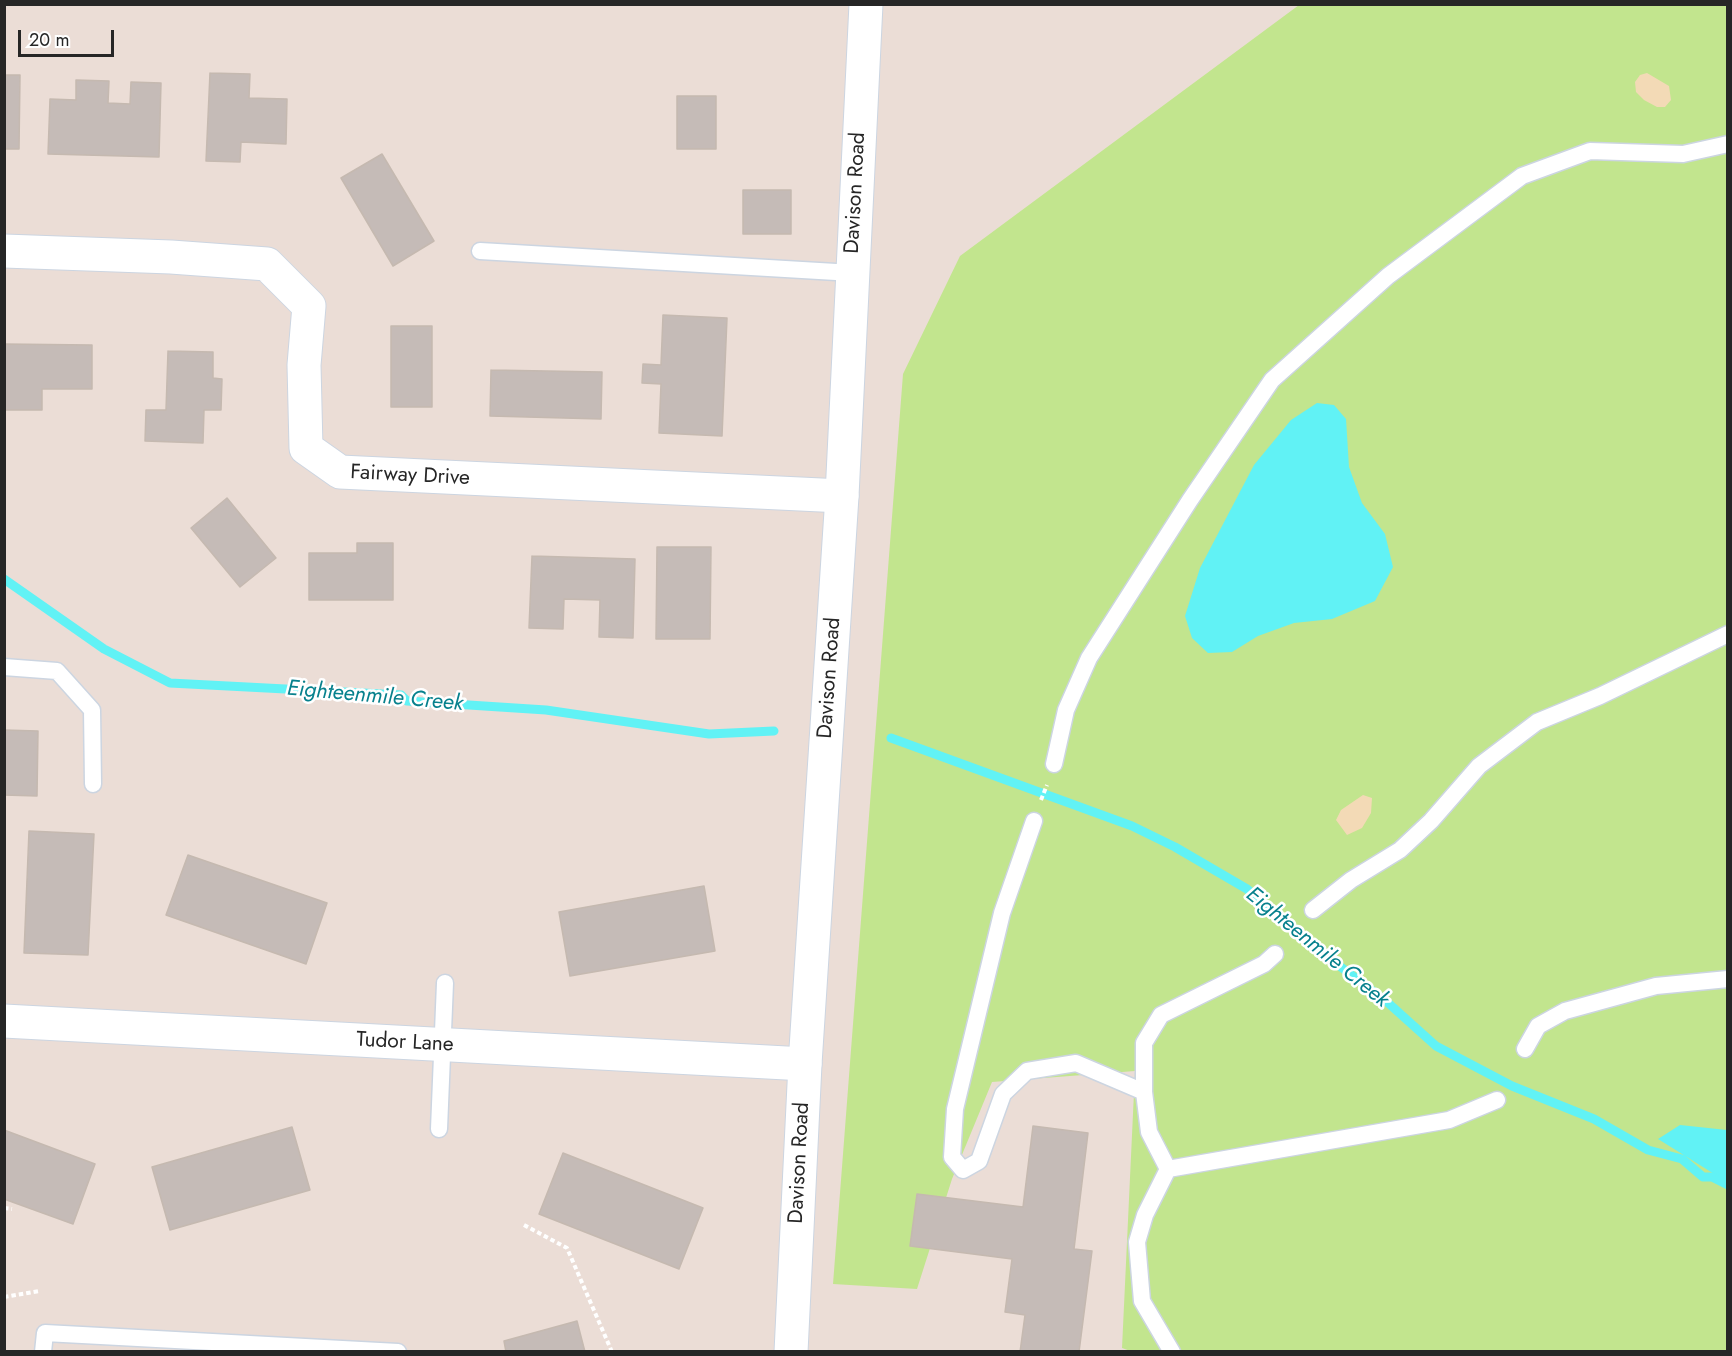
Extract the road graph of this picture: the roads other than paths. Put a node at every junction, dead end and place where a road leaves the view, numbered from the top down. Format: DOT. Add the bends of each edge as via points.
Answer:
graph roads {
  1 [pos="866,4"];
  2 [pos="1728,144"];
  3 [pos="4,251"];
  4 [pos="480,251"];
  5 [pos="853,273"];
  6 [pos="842,496"];
  7 [pos="1728,634"];
  8 [pos="4,667"];
  9 [pos="1054,764"];
  10 [pos="93,783"];
  11 [pos="1034,821"];
  12 [pos="1313,910"];
  13 [pos="1275,954"];
  14 [pos="1728,979"];
  15 [pos="445,983"];
  16 [pos="4,1021"];
  17 [pos="443,1045"];
  18 [pos="1525,1048"];
  19 [pos="805,1064"];
  20 [pos="1144,1092"];
  21 [pos="1497,1100"];
  22 [pos="439,1129"];
  23 [pos="1168,1169"];
  24 [pos="43,1352"];
  25 [pos="398,1352"];
  26 [pos="791,1352"];
  27 [pos="1172,1352"];
  1 -- 5 [label="street, Davison Road"];
  2 -- 9 [label="lane" via="1683,154 1590,151 1522,176 1388,276 1272,380 1089,658 1066,710"];
  3 -- 6 [label="street, Fairway Drive" via="267,264 309,306 304,365 306,448 340,472"];
  4 -- 5 [label="lane"];
  5 -- 6 [label="street, Davison Road"];
  6 -- 19 [label="street, Davison Road"];
  7 -- 12 [label="lane" via="1537,722 1479,765 1400,850 1351,880"];
  8 -- 10 [label="lane" via="57,671 92,710"];
  11 -- 20 [label="lane" via="1002,913 955,1109 952,1157 963,1170 979,1161 1003,1094 1027,1071 1076,1063"];
  13 -- 20 [label="lane" via="1264,964 1161,1015 1144,1043"];
  14 -- 18 [label="lane" via="1656,987 1565,1011 1538,1026"];
  15 -- 17 [label="lane"];
  16 -- 17 [label="street, Tudor Lane"];
  17 -- 19 [label="street, Tudor Lane"];
  17 -- 22 [label="lane"];
  19 -- 26 [label="street, Davison Road"];
  20 -- 23 [label="lane" via="1149,1132"];
  21 -- 23 [label="lane" via="1449,1119"];
  23 -- 27 [label="lane" via="1145,1215 1137,1242 1142,1301"];
  24 -- 25 [label="lane" via="45,1333"];
}
